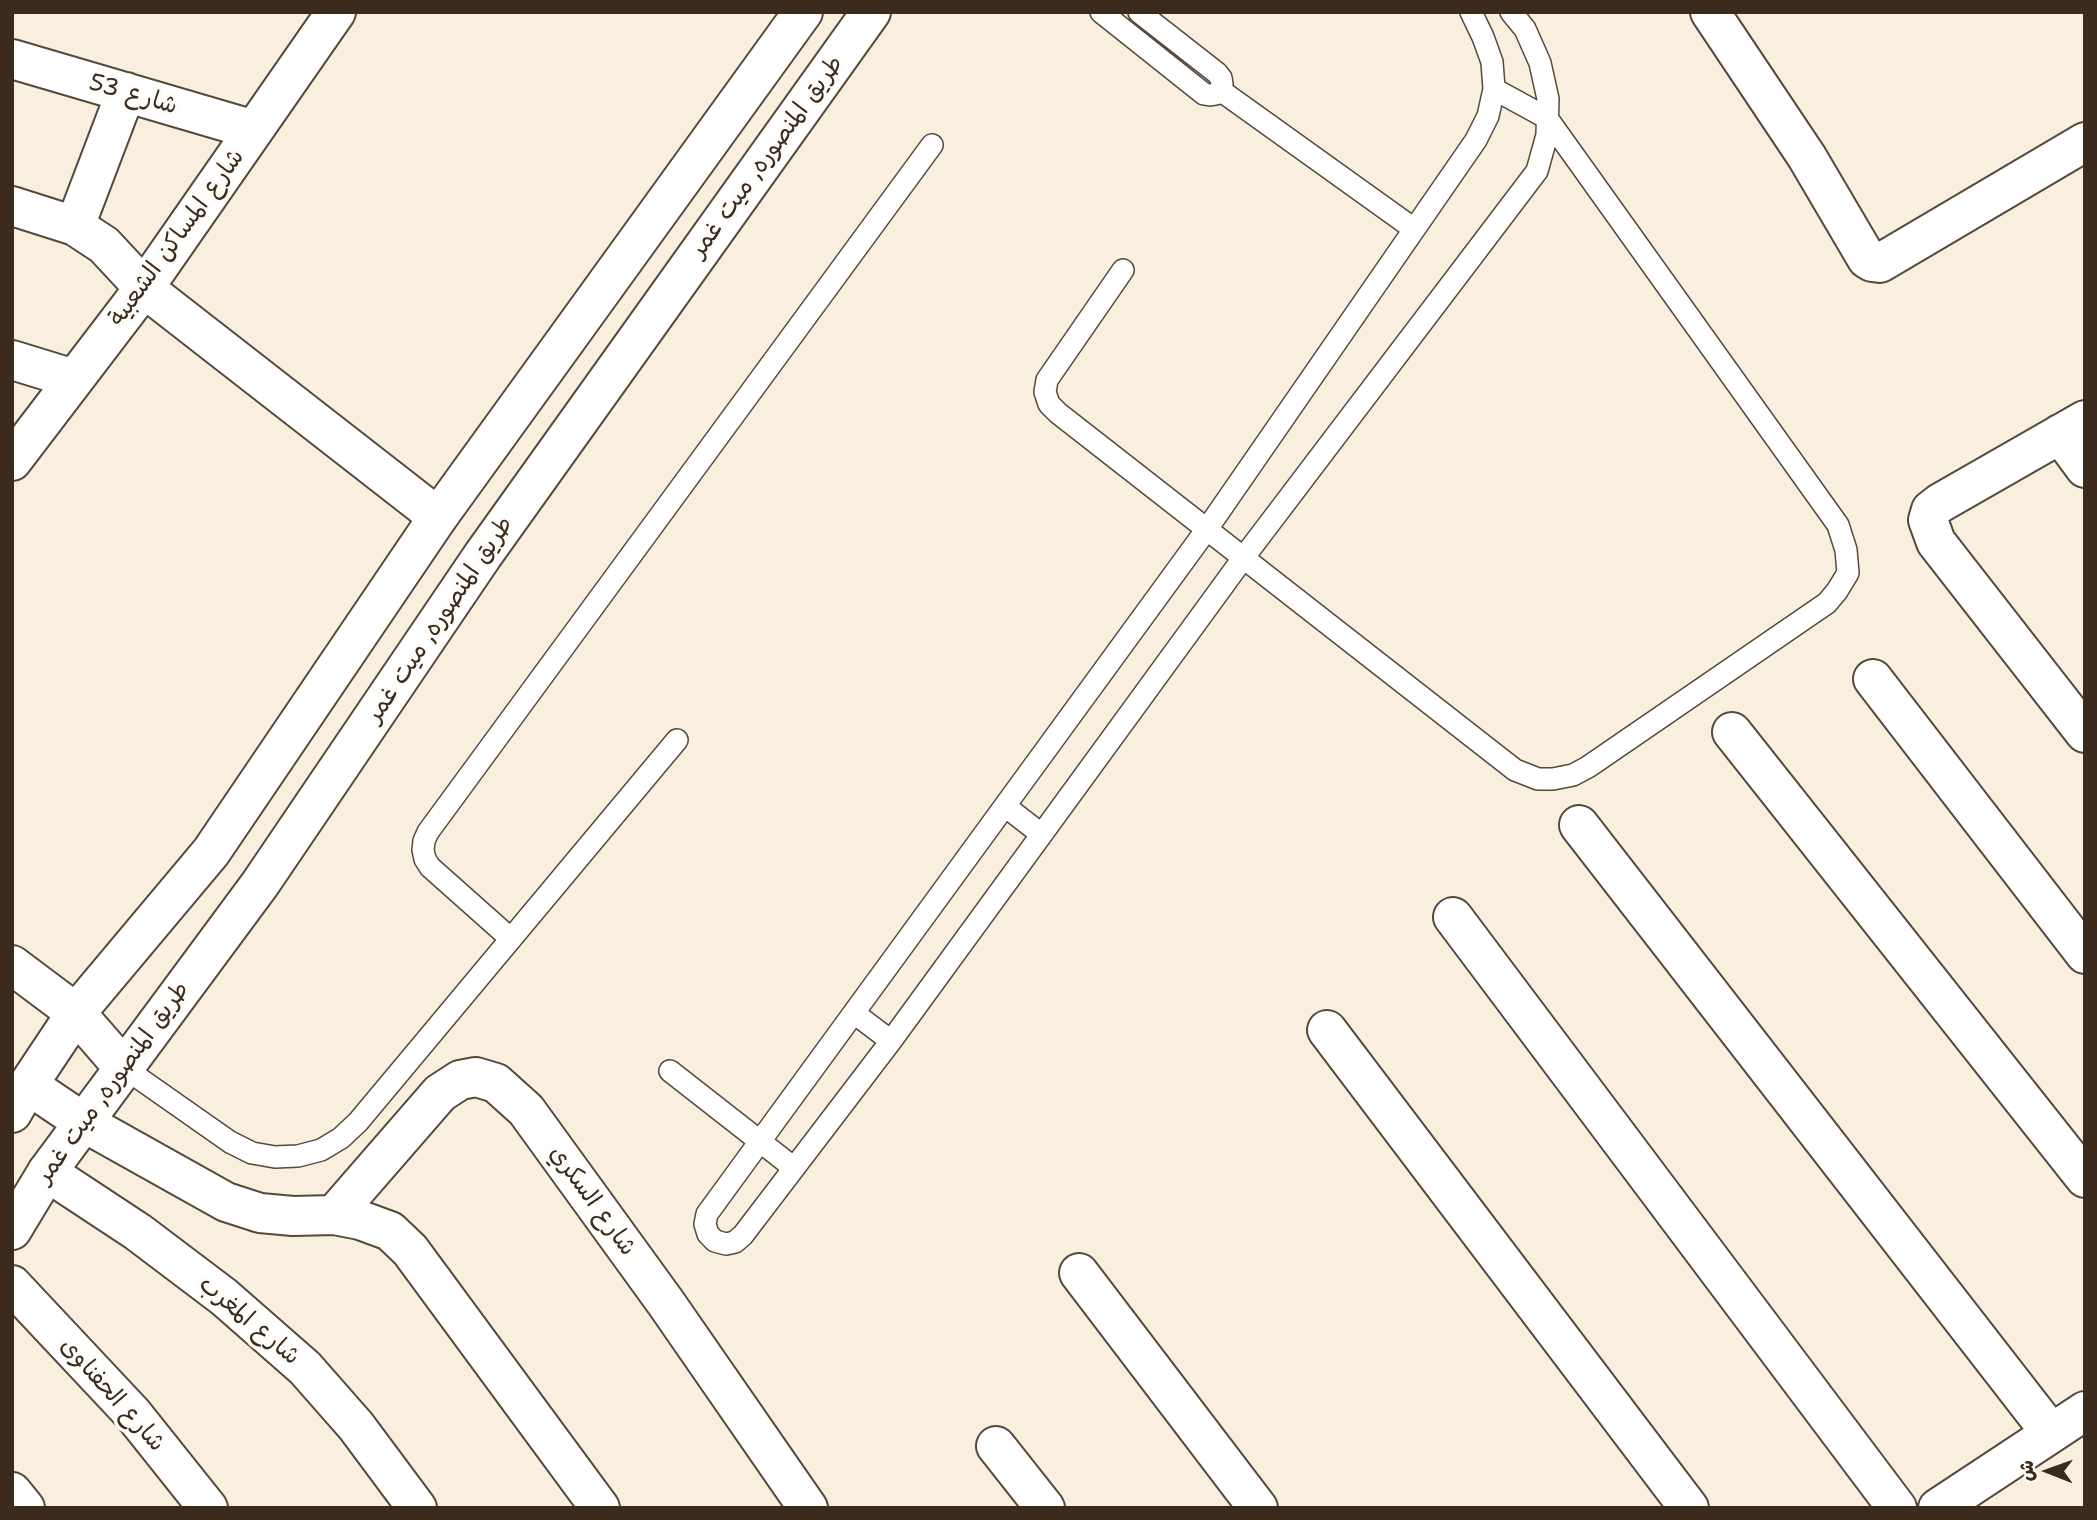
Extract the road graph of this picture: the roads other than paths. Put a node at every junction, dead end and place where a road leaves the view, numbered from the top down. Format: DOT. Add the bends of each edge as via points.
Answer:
graph roads {
  1 [pos="337,12"];
  2 [pos="803,12"];
  3 [pos="871,12"];
  4 [pos="1101,12"];
  5 [pos="1139,12"];
  6 [pos="1471,12"];
  7 [pos="1511,12"];
  8 [pos="1710,12"];
  9 [pos="12,59"];
  10 [pos="1493,89"];
  11 [pos="1220,90"];
  12 [pos="126,92"];
  13 [pos="1547,118"];
  14 [pos="254,130"];
  15 [pos="2085,142"];
  16 [pos="932,145"];
  17 [pos="12,206"];
  18 [pos="75,226"];
  19 [pos="1414,229"];
  20 [pos="1124,270"];
  21 [pos="144,288"];
  22 [pos="12,359"];
  23 [pos="74,379"];
  24 [pos="2072,427"];
  25 [pos="12,461"];
  26 [pos="2085,468"];
  27 [pos="438,517"];
  28 [pos="1207,529"];
  29 [pos="1244,557"];
  30 [pos="1873,679"];
  31 [pos="1732,732"];
  32 [pos="2085,733"];
  33 [pos="677,740"];
  34 [pos="1005,806"];
  35 [pos="1579,825"];
  36 [pos="1041,834"];
  37 [pos="1452,917"];
  38 [pos="511,939"];
  39 [pos="2085,954"];
  40 [pos="12,965"];
  41 [pos="76,1013"];
  42 [pos="854,1013"];
  43 [pos="1327,1030"];
  44 [pos="891,1041"];
  45 [pos="123,1067"];
  46 [pos="670,1071"];
  47 [pos="20,1099"];
  48 [pos="83,1122"];
  49 [pos="760,1142"];
  50 [pos="794,1168"];
  51 [pos="47,1172"];
  52 [pos="2085,1178"];
  53 [pos="334,1215"];
  54 [pos="12,1230"];
  55 [pos="1079,1273"];
  56 [pos="12,1285"];
  57 [pos="2085,1411"];
  58 [pos="2051,1433"];
  59 [pos="996,1446"];
  60 [pos="12,1493"];
  61 [pos="25,1508"];
  62 [pos="208,1508"];
  63 [pos="417,1508"];
  64 [pos="600,1508"];
  65 [pos="808,1508"];
  66 [pos="1045,1508"];
  67 [pos="1258,1508"];
  68 [pos="1689,1508"];
  69 [pos="1897,1508"];
  70 [pos="1938,1508"];
  1 -- 14 [label="street, شارع المساكن الشعبية"];
  2 -- 27 [label="street"];
  3 -- 45 [label="street, طريق المنصوره, ميت غمر" via="483,555 260,884"];
  4 -- 11 [label="lane" via="1204,94"];
  5 -- 11 [label="lane" via="1217,73 1223,84"];
  6 -- 10 [label="lane" via="1492,62"];
  7 -- 13 [label="lane" via="1525,29 1540,62"];
  8 -- 15 [label="street" via="1872,262 1880,263"];
  9 -- 12 [label="street, شارع 53"];
  10 -- 13 [label="lane"];
  10 -- 19 [label="lane" via="1488,116 1476,140"];
  11 -- 19 [label="lane"];
  12 -- 14 [label="street, شارع 53"];
  12 -- 18 [label="street"];
  13 -- 29 [label="lane" via="1537,171"];
  13 -- 29 [label="lane" via="1838,525 1848,573 1837,592 1588,767 1573,775 1538,779 1515,770"];
  14 -- 21 [label="street, شارع المساكن الشعبية"];
  16 -- 38 [label="lane" via="428,832 423,850 430,867"];
  17 -- 18 [label="street"];
  18 -- 21 [label="street" via="104,245"];
  19 -- 28 [label="lane"];
  20 -- 28 [label="lane" via="1047,380 1045,392 1058,413"];
  21 -- 23 [label="street, شارع المساكن الشعبية"];
  21 -- 27 [label="street"];
  22 -- 23 [label="street"];
  23 -- 25 [label="street, شارع المساكن الشعبية"];
  24 -- 26 [label="street"];
  24 -- 32 [label="street" via="1940,503 1928,520 1936,542"];
  27 -- 41 [label="street" via="211,852"];
  28 -- 29 [label="lane"];
  28 -- 34 [label="lane"];
  29 -- 36 [label="lane"];
  30 -- 39 [label="street"];
  31 -- 52 [label="street"];
  33 -- 38 [label="lane"];
  34 -- 36 [label="lane"];
  34 -- 42 [label="lane"];
  35 -- 58 [label="street"];
  36 -- 44 [label="lane"];
  37 -- 69 [label="street"];
  38 -- 45 [label="lane" via="358,1122 321,1150 298,1156 252,1153"];
  40 -- 41 [label="street"];
  41 -- 45 [label="street"];
  41 -- 47 [label="street"];
  42 -- 44 [label="lane"];
  42 -- 49 [label="lane"];
  43 -- 68 [label="street"];
  44 -- 50 [label="lane"];
  45 -- 48 [label="street, طريق المنصوره, ميت غمر"];
  46 -- 49 [label="lane"];
  47 -- 48 [label="street"];
  48 -- 51 [label="street, طريق المنصوره, ميت غمر"];
  48 -- 53 [label="street" via="226,1202 260,1213"];
  49 -- 50 [label="lane"];
  49 -- 50 [label="lane" via="707,1214 705,1224 715,1241 735,1242"];
  51 -- 54 [label="street, طريق المنصوره, ميت غمر"];
  51 -- 63 [label="street, شارع المغرب" via="203,1280 305,1368 356,1426"];
  53 -- 64 [label="street" via="390,1231 410,1250"];
  53 -- 65 [label="street, شارع السكري" via="440,1093 460,1080 475,1077 496,1083 526,1111 558,1154"];
  55 -- 67 [label="street"];
  56 -- 62 [label="street, شارع الحفناوى" via="134,1414"];
  57 -- 58 [label="street"];
  58 -- 70 [label="street"];
  59 -- 66 [label="street"];
  60 -- 61 [label="street"];
}
